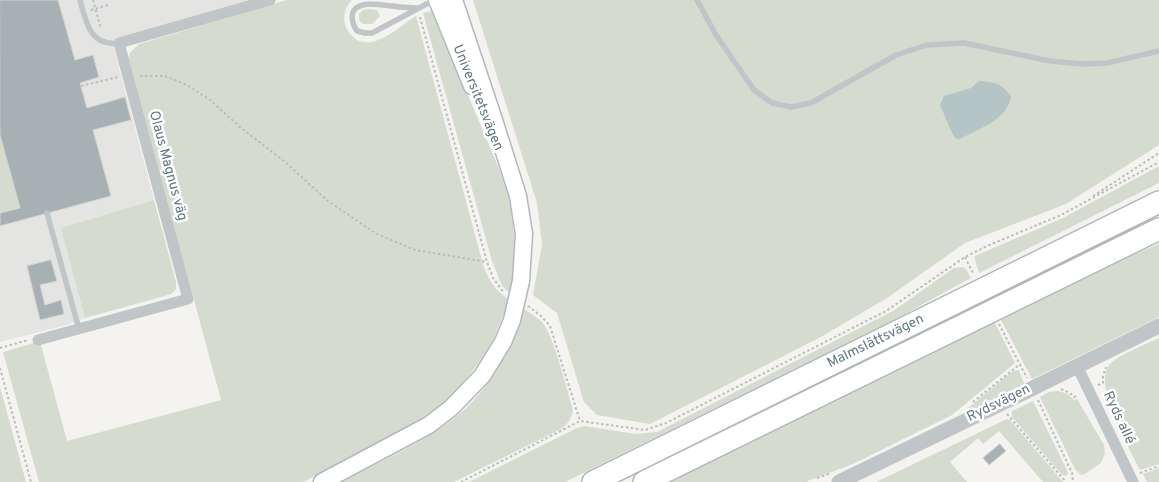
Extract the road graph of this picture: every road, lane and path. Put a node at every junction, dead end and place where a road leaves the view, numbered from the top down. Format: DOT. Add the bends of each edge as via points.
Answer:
graph roads {
  1 [pos="80,0"];
  2 [pos="93,0"];
  3 [pos="270,0"];
  4 [pos="435,0"];
  5 [pos="454,0"];
  6 [pos="698,0"];
  7 [pos="108,5"];
  8 [pos="98,8"];
  9 [pos="417,8"];
  10 [pos="104,42"];
  11 [pos="119,43"];
  12 [pos="1159,51"];
  13 [pos="127,74"];
  14 [pos="82,86"];
  15 [pos="1159,153"];
  16 [pos="1159,162"];
  17 [pos="518,196"];
  18 [pos="1159,202"];
  19 [pos="1082,203"];
  20 [pos="47,213"];
  21 [pos="1159,229"];
  22 [pos="965,257"];
  23 [pos="487,262"];
  24 [pos="975,276"];
  25 [pos="508,297"];
  26 [pos="523,304"];
  27 [pos="1159,326"];
  28 [pos="79,329"];
  29 [pos="38,340"];
  30 [pos="0,348"];
  31 [pos="1108,363"];
  32 [pos="1077,366"];
  33 [pos="0,368"];
  34 [pos="1046,387"];
  35 [pos="1088,390"];
  36 [pos="1007,414"];
  37 [pos="580,421"];
  38 [pos="1159,466"];
  39 [pos="1136,477"];
  40 [pos="31,482"];
  41 [pos="322,482"];
  42 [pos="461,482"];
  43 [pos="593,482"];
  44 [pos="644,482"];
  45 [pos="839,482"];
  46 [pos="1066,482"];
  1 -- 10 [label="lane" via="89,28"];
  2 -- 10 [label="path"];
  3 -- 11 [label="street"];
  4 -- 9 [label="lane"];
  4 -- 17 [label="main road, Universitetsvägen"];
  5 -- 17 [label="main road, Universitetsvägen"];
  6 -- 12 [label="lane" via="716,35 754,90 772,103 791,108 811,103 896,55 927,45 964,43 1050,61 1083,64 1107,63"];
  7 -- 8 [label="path"];
  9 -- 9 [label="lane" via="366,2 354,8 352,19 357,31 372,33"];
  9 -- 23 [label="path"];
  10 -- 11 [label="lane"];
  11 -- 13 [label="street, Olaus Magnus väg"];
  13 -- 14 [label="path"];
  13 -- 23 [label="path" via="165,76 187,85 210,100 328,201 377,234 415,250"];
  13 -- 28 [label="street, Olaus Magnus väg" via="188,299"];
  15 -- 19 [label="path"];
  16 -- 19 [label="path"];
  17 -- 41 [label="main road, Universitetsvägen, bridge" via="524,234 517,302 503,342 482,376 451,408 429,424"];
  18 -- 43 [label="highway, Malmslättsvägen"];
  19 -- 22 [label="path"];
  20 -- 28 [label="lane"];
  21 -- 44 [label="highway, Malmslättsvägen"];
  22 -- 24 [label="path"];
  22 -- 37 [label="path" via="886,311 661,426 635,430"];
  23 -- 25 [label="path" via="492,278"];
  26 -- 37 [label="path" via="550,326"];
  27 -- 32 [label="street, Rydsvägen"];
  28 -- 29 [label="street, Olaus Magnus väg"];
  29 -- 30 [label="path"];
  31 -- 35 [label="path" via="1103,383"];
  32 -- 34 [label="street, Rydsvägen"];
  32 -- 35 [label="street, Ryds allé"];
  33 -- 40 [label="path"];
  34 -- 35 [label="path" via="1062,389 1074,397"];
  34 -- 45 [label="street, Rydsvägen, bridge" via="1023,393"];
  35 -- 39 [label="street, Ryds allé"];
  36 -- 46 [label="path"];
  37 -- 42 [label="path"];
  38 -- 39 [label="path"];
}
